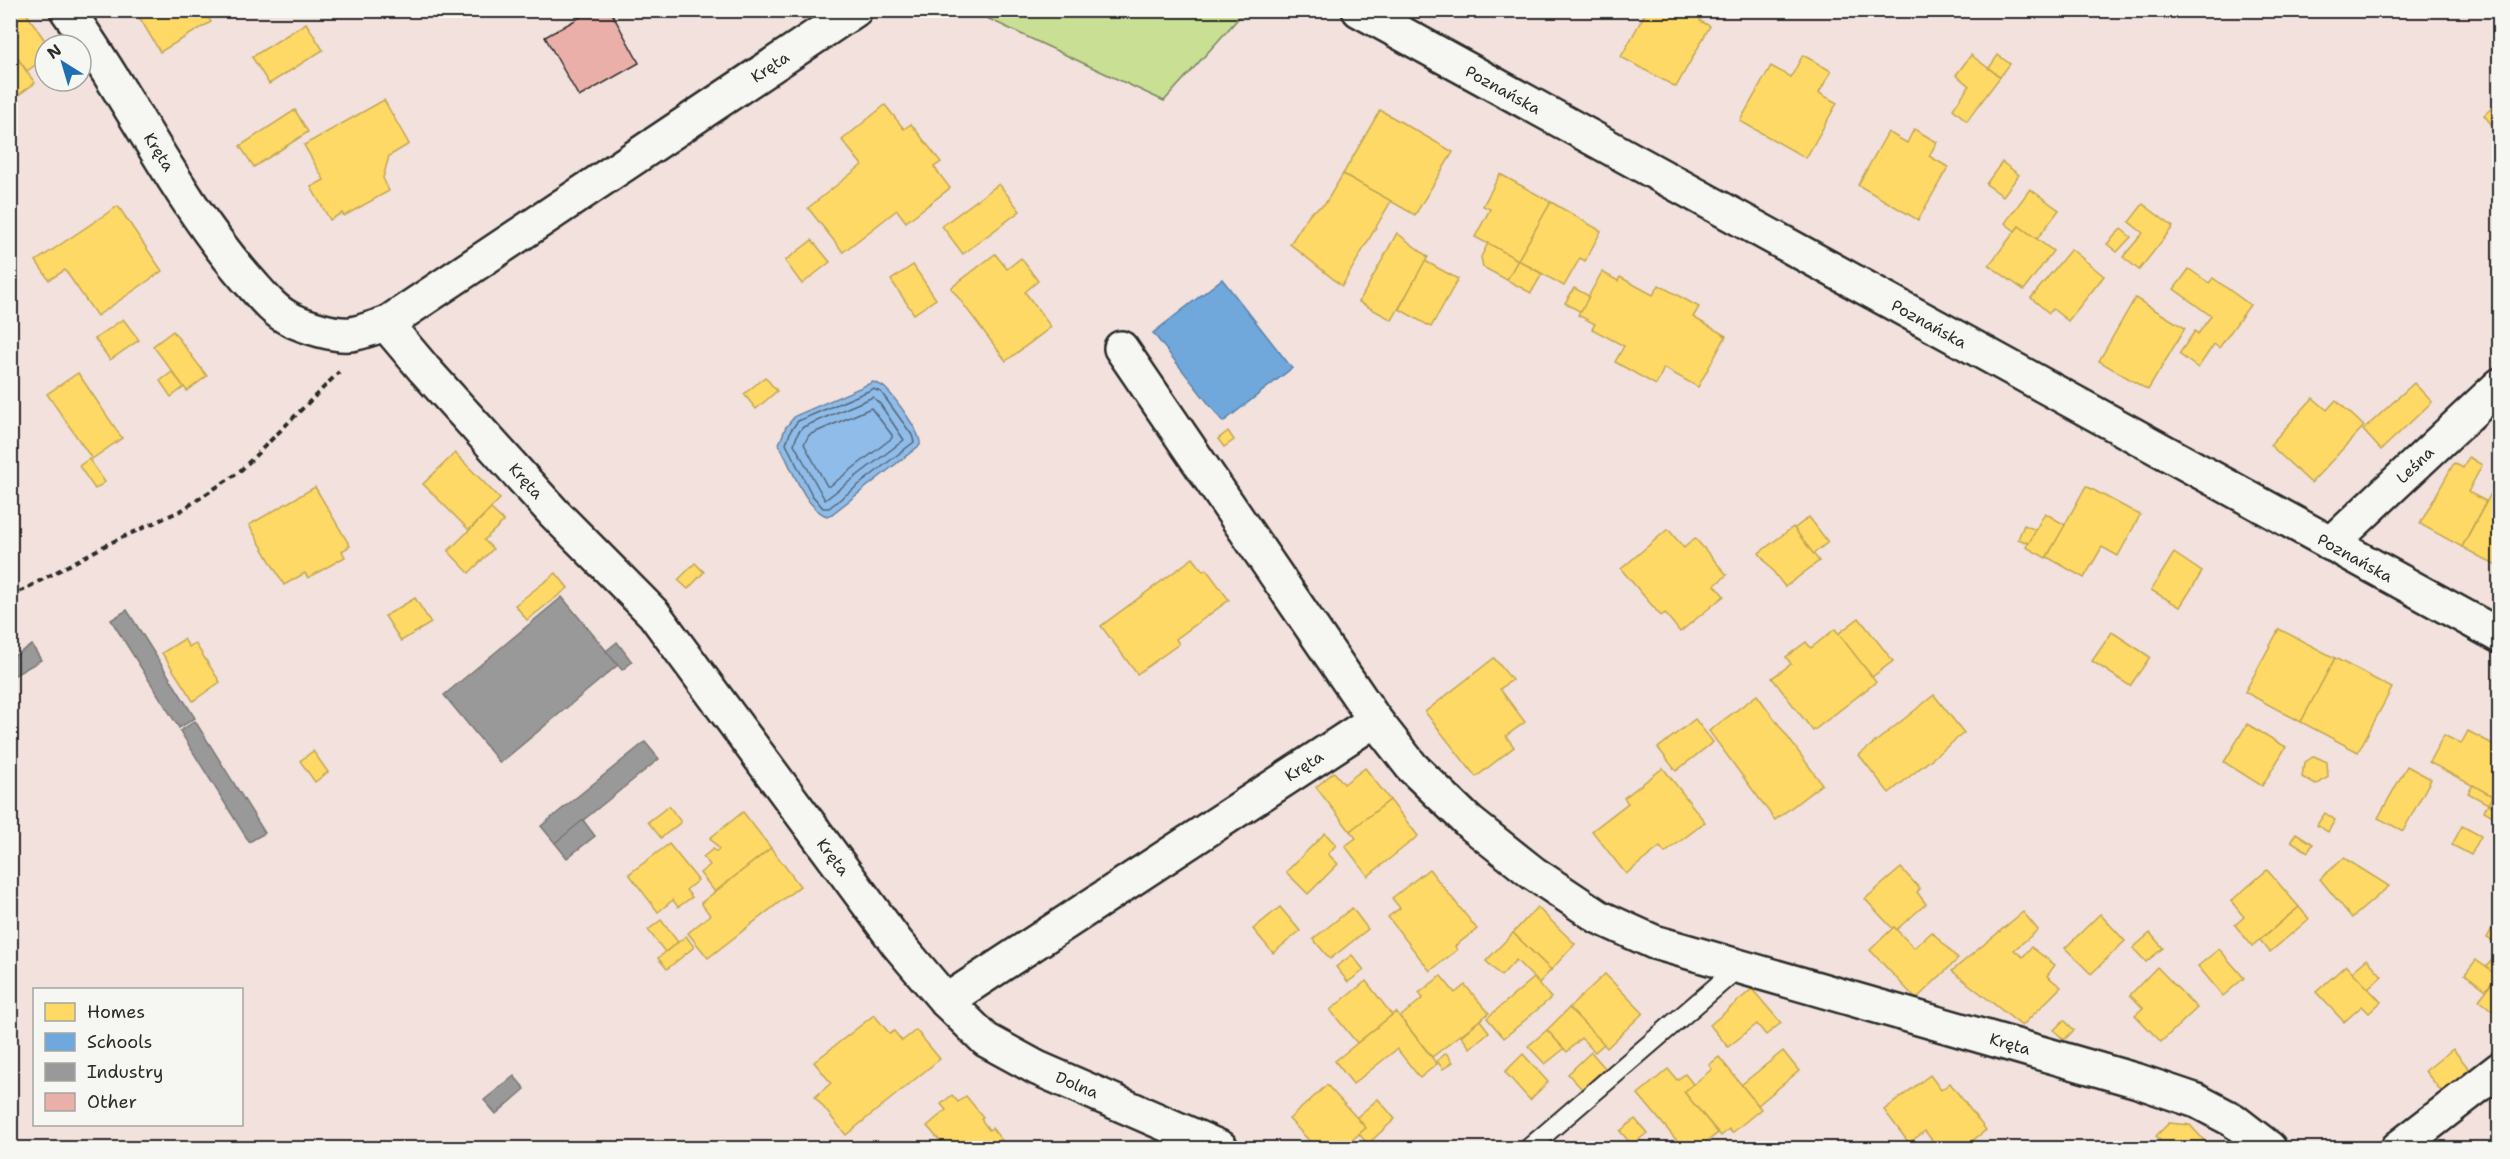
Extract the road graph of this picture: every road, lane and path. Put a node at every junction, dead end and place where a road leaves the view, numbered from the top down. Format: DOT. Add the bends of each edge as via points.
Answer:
graph roads {
  1 [pos="67,10"];
  2 [pos="855,10"];
  3 [pos="1359,10"];
  4 [pos="386,324"];
  5 [pos="1121,348"];
  6 [pos="345,366"];
  7 [pos="2499,385"];
  8 [pos="2331,544"];
  9 [pos="10,597"];
  10 [pos="2499,636"];
  11 [pos="1375,720"];
  12 [pos="1738,968"];
  13 [pos="946,1001"];
  14 [pos="2499,1070"];
  15 [pos="1221,1149"];
  16 [pos="1529,1149"];
  17 [pos="2269,1149"];
  18 [pos="2398,1149"];
  1 -- 4 [label="street, Kręta" via="205,226 274,309 311,328 349,334"];
  2 -- 4 [label="street, Kręta"];
  3 -- 8 [label="street, Poznańska"];
  4 -- 13 [label="street, Kręta" via="554,513 654,614 890,933"];
  5 -- 11 [label="street, Kręta"];
  6 -- 9 [label="path" via="238,473 182,510 108,544"];
  7 -- 8 [label="street, Leśna"];
  8 -- 10 [label="street, Poznańska"];
  11 -- 12 [label="street, Kręta" via="1420,775 1469,822 1533,873 1608,921 1654,942"];
  11 -- 13 [label="street, Kręta"];
  12 -- 16 [label="lane"];
  12 -- 17 [label="street, Kręta" via="2148,1084 2197,1101 2233,1120"];
  13 -- 15 [label="street, Dolna" via="986,1040 1037,1068"];
  14 -- 18 [label="street"];
}
